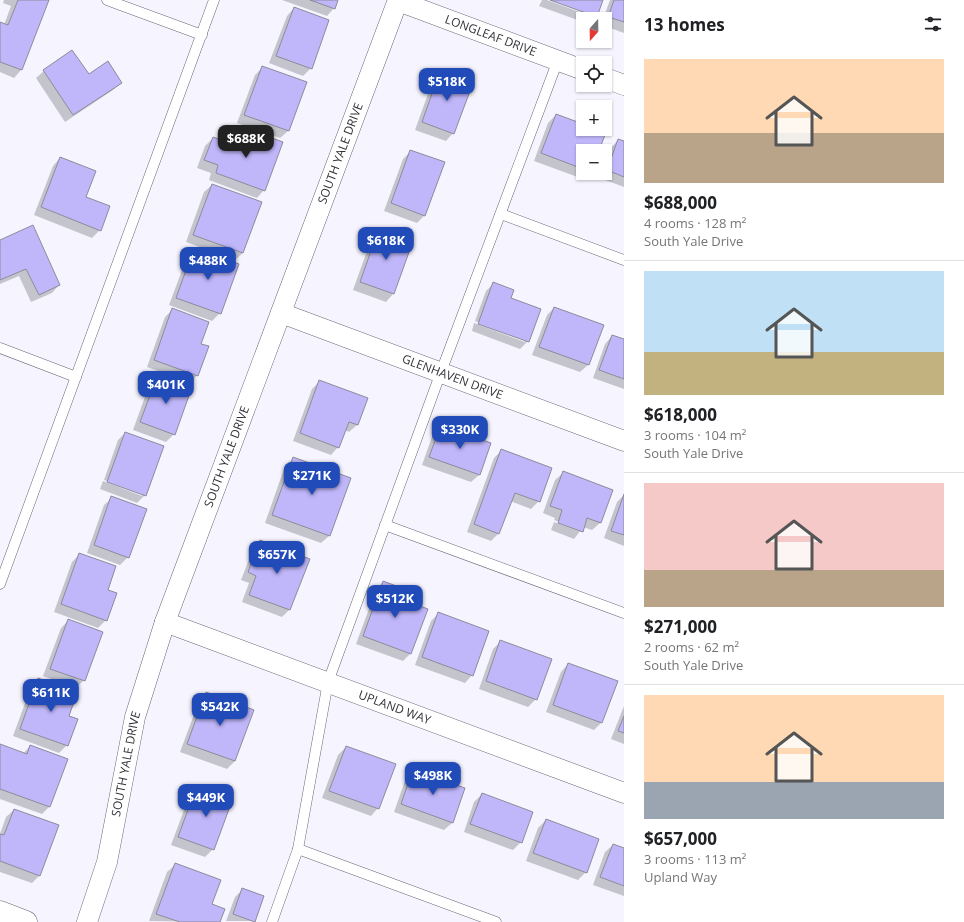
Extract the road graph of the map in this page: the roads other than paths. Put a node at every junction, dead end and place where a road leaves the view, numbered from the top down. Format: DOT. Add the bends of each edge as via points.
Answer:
graph roads {
  1 [pos="107,0"];
  2 [pos="214,0"];
  3 [pos="398,0"];
  4 [pos="202,35"];
  5 [pos="558,60"];
  6 [pos="576,67"];
  7 [pos="612,81"];
  8 [pos="624,85"];
  9 [pos="500,214"];
  10 [pos="624,260"];
  11 [pos="281,313"];
  12 [pos="0,348"];
  13 [pos="441,372"];
  14 [pos="76,377"];
  15 [pos="624,441"];
  16 [pos="385,525"];
  17 [pos="0,584"];
  18 [pos="624,613"];
  19 [pos="165,622"];
  20 [pos="328,682"];
  21 [pos="624,793"];
  22 [pos="298,848"];
  23 [pos="0,912"];
  24 [pos="26,922"];
  25 [pos="87,922"];
  26 [pos="272,922"];
  27 [pos="496,922"];
  1 -- 4 [label="lane"];
  2 -- 4 [label="lane"];
  3 -- 5 [label="street, LONGLEAF DRIVE"];
  3 -- 11 [label="street, SOUTH YALE DRIVE"];
  4 -- 14 [label="lane"];
  5 -- 6 [label="street, LONGLEAF DRIVE"];
  5 -- 9 [label="lane"];
  7 -- 8 [label="street"];
  9 -- 10 [label="lane"];
  9 -- 13 [label="lane"];
  11 -- 13 [label="street, GLENHAVEN DRIVE"];
  11 -- 19 [label="street, SOUTH YALE DRIVE"];
  12 -- 14 [label="lane"];
  13 -- 15 [label="street, GLENHAVEN DRIVE"];
  13 -- 16 [label="lane"];
  14 -- 17 [label="lane"];
  16 -- 18 [label="lane"];
  16 -- 20 [label="lane"];
  19 -- 20 [label="street, UPLAND WAY"];
  19 -- 25 [label="street, SOUTH YALE DRIVE" via="135,717 107,862"];
  20 -- 21 [label="street, UPLAND WAY"];
  20 -- 22 [label="lane"];
  22 -- 26 [label="lane"];
  22 -- 27 [label="lane"];
  23 -- 24 [label="street"];
}
